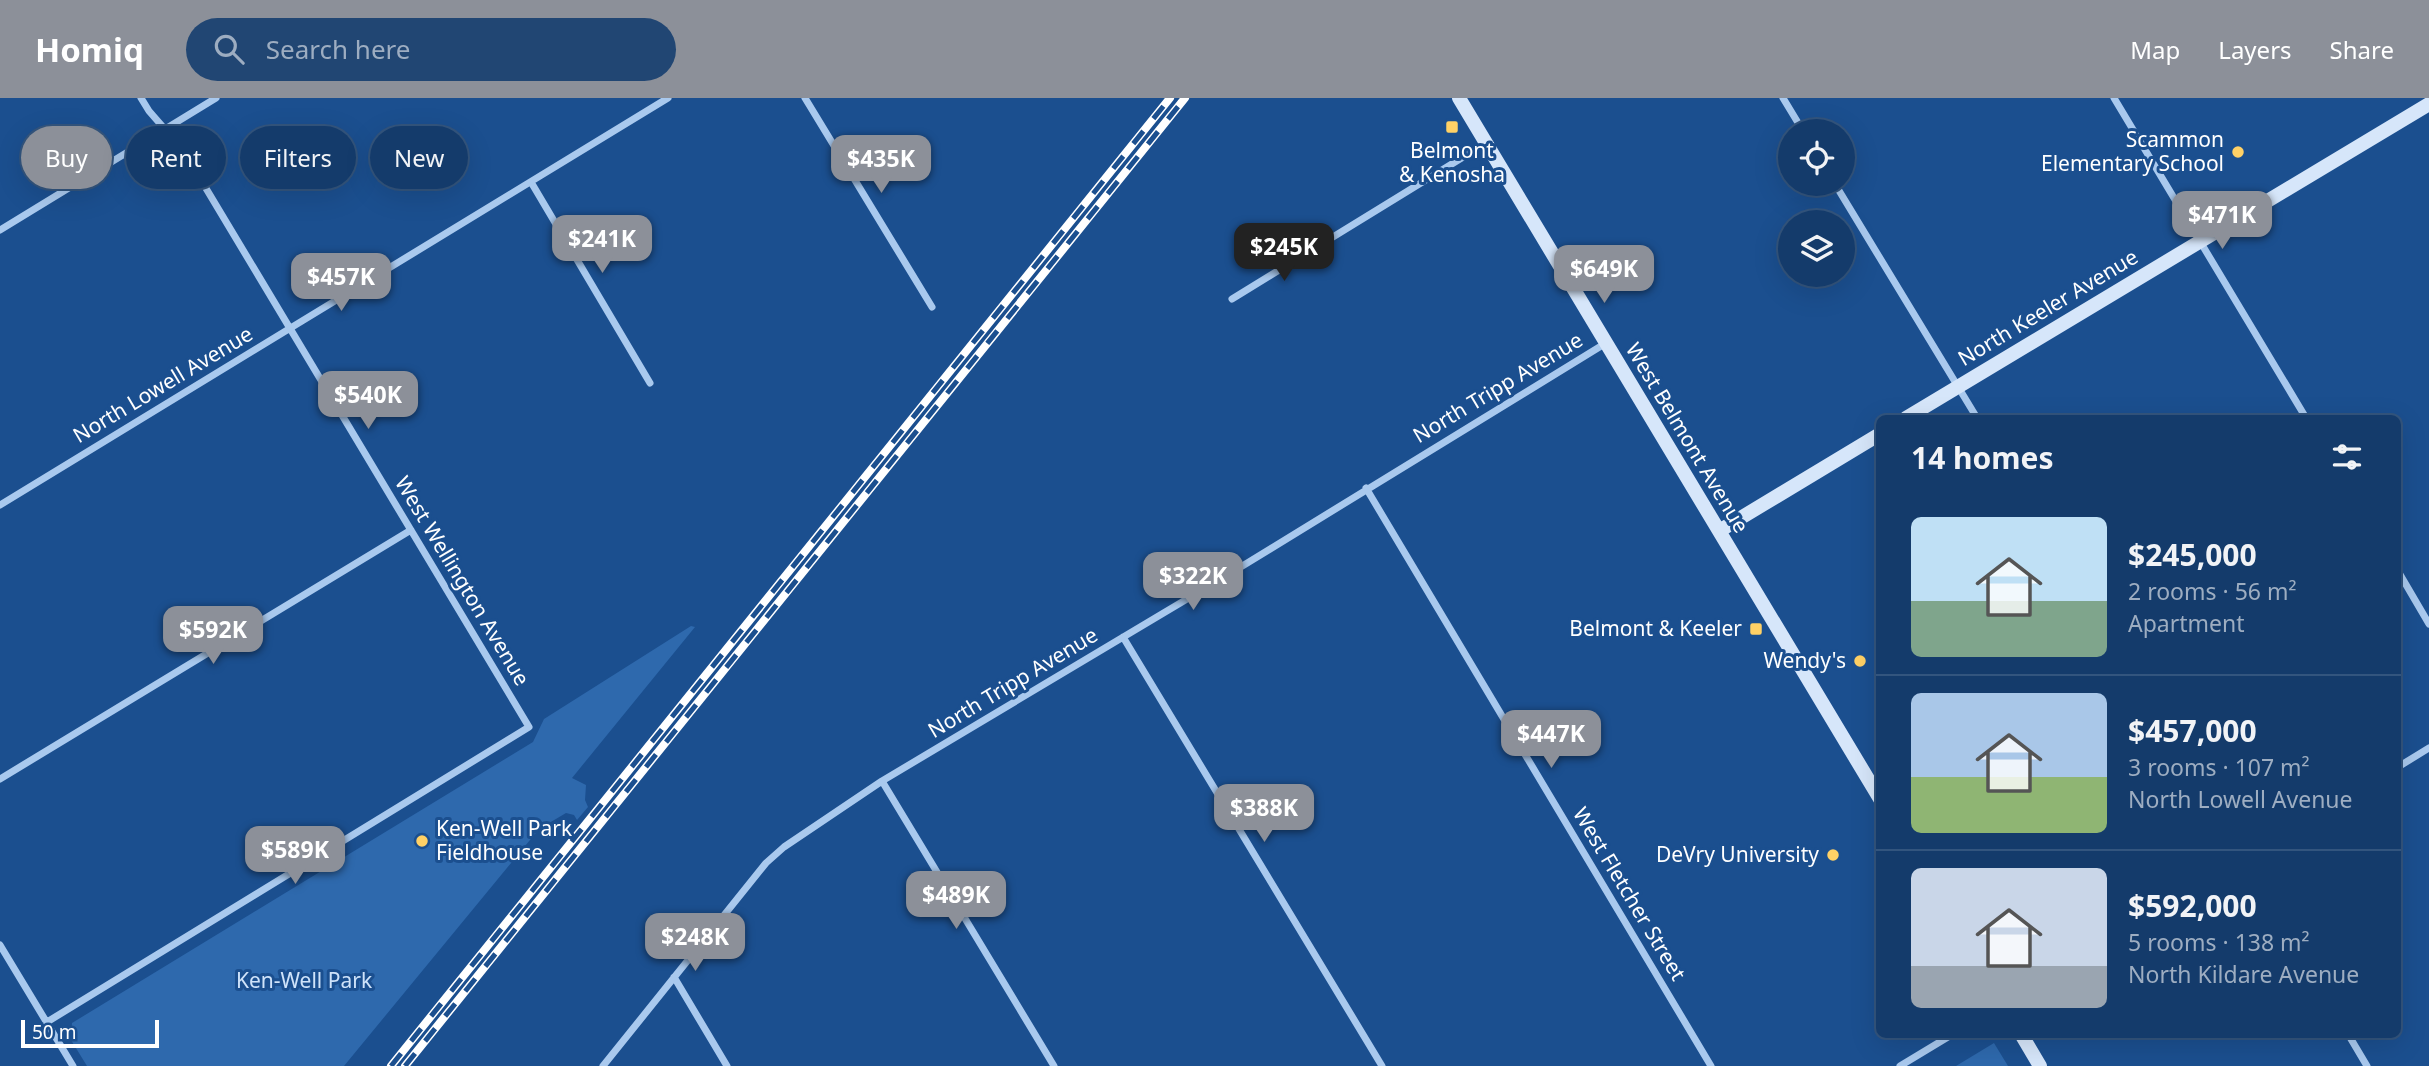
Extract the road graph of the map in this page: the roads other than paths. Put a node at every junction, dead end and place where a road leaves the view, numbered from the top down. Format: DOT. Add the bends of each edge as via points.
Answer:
graph roads {
  1 [pos="141,98"];
  2 [pos="216,98"];
  3 [pos="668,98"];
  4 [pos="805,98"];
  5 [pos="1459,98"];
  6 [pos="1783,98"];
  7 [pos="2114,98"];
  8 [pos="2429,104"];
  9 [pos="1796,119"];
  10 [pos="162,126"];
  11 [pos="170,126"];
  12 [pos="1486,143"];
  13 [pos="126,153"];
  14 [pos="531,182"];
  15 [pos="206,189"];
  16 [pos="1842,196"];
  17 [pos="0,230"];
  18 [pos="2200,241"];
  19 [pos="1232,299"];
  20 [pos="932,307"];
  21 [pos="290,328"];
  22 [pos="1606,343"];
  23 [pos="650,383"];
  24 [pos="1958,387"];
  25 [pos="1911,415"];
  26 [pos="1975,415"];
  27 [pos="2304,415"];
  28 [pos="1876,436"];
  29 [pos="1366,488"];
  30 [pos="0,505"];
  31 [pos="411,530"];
  32 [pos="1719,531"];
  33 [pos="2401,576"];
  34 [pos="2429,624"];
  35 [pos="1123,637"];
  36 [pos="2429,748"];
  37 [pos="2401,765"];
  38 [pos="0,779"];
  39 [pos="882,781"];
  40 [pos="1876,792"];
  41 [pos="0,945"];
  42 [pos="674,977"];
  43 [pos="47,1022"];
  44 [pos="1946,1038"];
  45 [pos="2023,1038"];
  46 [pos="2350,1038"];
  47 [pos="73,1066"];
  48 [pos="603,1066"];
  49 [pos="727,1066"];
  50 [pos="1054,1066"];
  51 [pos="1382,1066"];
  52 [pos="1712,1066"];
  53 [pos="1900,1066"];
  54 [pos="2040,1066"];
  55 [pos="2367,1066"];
  1 -- 10 [label="street, West Wellington Avenue"];
  2 -- 11 [label="street"];
  3 -- 14 [label="street, North Lowell Avenue"];
  4 -- 20 [label="street"];
  5 -- 12 [label="main road, West Belmont Avenue"];
  6 -- 9 [label="street"];
  7 -- 18 [label="street"];
  8 -- 18 [label="main road, North Keeler Avenue"];
  12 -- 19 [label="street"];
  12 -- 22 [label="main road, West Belmont Avenue"];
  13 -- 17 [label="street"];
  14 -- 21 [label="street, North Lowell Avenue"];
  14 -- 23 [label="street"];
  15 -- 21 [label="street, West Wellington Avenue"];
  16 -- 24 [label="street"];
  18 -- 24 [label="main road, North Keeler Avenue"];
  18 -- 27 [label="street"];
  21 -- 30 [label="street, North Lowell Avenue"];
  21 -- 31 [label="street, West Wellington Avenue"];
  22 -- 29 [label="street, North Tripp Avenue"];
  22 -- 32 [label="main road, West Belmont Avenue"];
  24 -- 25 [label="main road, North Keeler Avenue"];
  24 -- 26 [label="street"];
  28 -- 32 [label="main road"];
  29 -- 35 [label="street, North Tripp Avenue"];
  29 -- 52 [label="street, West Fletcher Street"];
  31 -- 38 [label="street"];
  31 -- 43 [label="street, West Wellington Avenue" via="529,727"];
  32 -- 40 [label="main road, West Belmont Avenue"];
  33 -- 34 [label="street"];
  35 -- 39 [label="street, North Tripp Avenue"];
  35 -- 51 [label="street"];
  36 -- 37 [label="street"];
  39 -- 42 [label="street, North Tripp Avenue" via="766,863"];
  39 -- 50 [label="street"];
  41 -- 43 [label="street"];
  42 -- 48 [label="street, North Tripp Avenue"];
  42 -- 49 [label="street"];
  43 -- 47 [label="street"];
  44 -- 53 [label="street"];
  45 -- 54 [label="main road"];
  46 -- 55 [label="street"];
}
